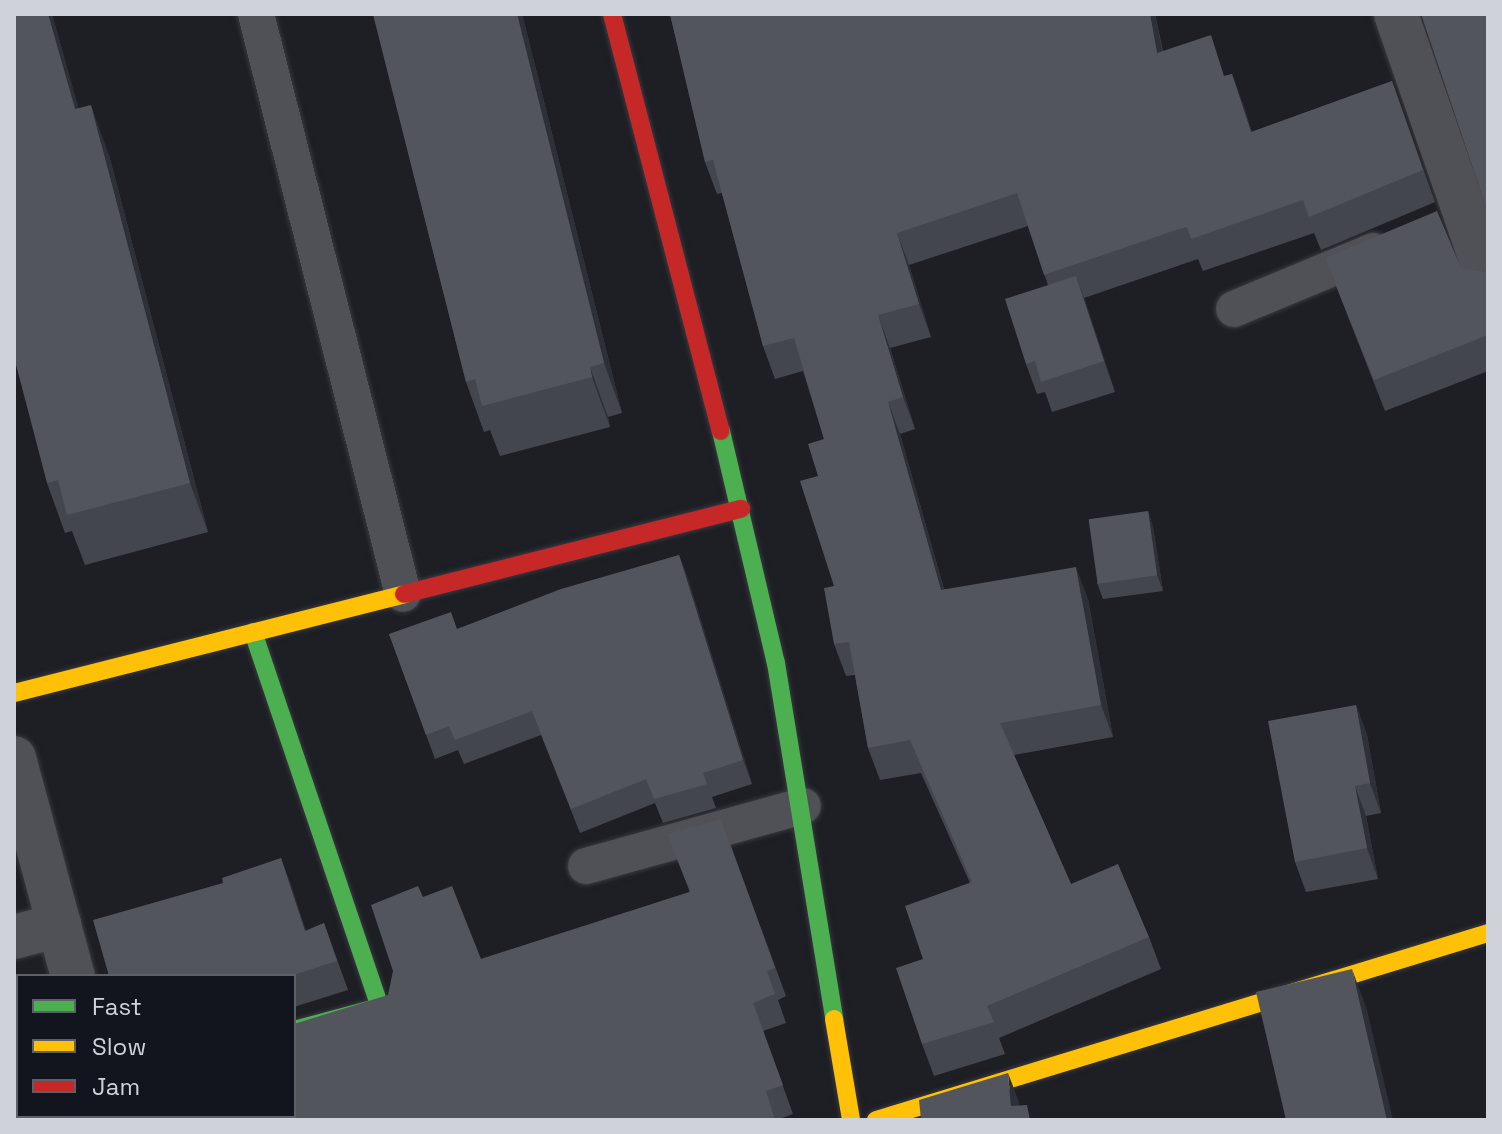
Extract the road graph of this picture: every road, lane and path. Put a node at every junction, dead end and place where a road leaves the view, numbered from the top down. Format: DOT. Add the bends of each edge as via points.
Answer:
graph roads {
  1 [pos="256,14"];
  2 [pos="612,14"];
  3 [pos="1396,14"];
  4 [pos="1436,225"];
  5 [pos="1488,280"];
  6 [pos="1234,309"];
  7 [pos="741,509"];
  8 [pos="403,594"];
  9 [pos="253,632"];
  10 [pos="14,693"];
  11 [pos="14,758"];
  12 [pos="803,806"];
  13 [pos="586,866"];
  14 [pos="59,925"];
  15 [pos="1488,933"];
  16 [pos="14,937"];
  17 [pos="72,974"];
  18 [pos="296,1029"];
  19 [pos="851,1120"];
  20 [pos="876,1120"];
  1 -- 8 [label="lane"];
  2 -- 7 [label="street"];
  3 -- 4 [label="street"];
  4 -- 5 [label="street"];
  4 -- 6 [label="lane"];
  7 -- 8 [label="street"];
  7 -- 12 [label="street"];
  8 -- 9 [label="street"];
  9 -- 10 [label="street"];
  9 -- 18 [label="street" via="380,1007"];
  11 -- 14 [label="street"];
  12 -- 13 [label="lane"];
  12 -- 19 [label="street"];
  14 -- 16 [label="street"];
  14 -- 17 [label="street"];
  15 -- 20 [label="street"];
}
